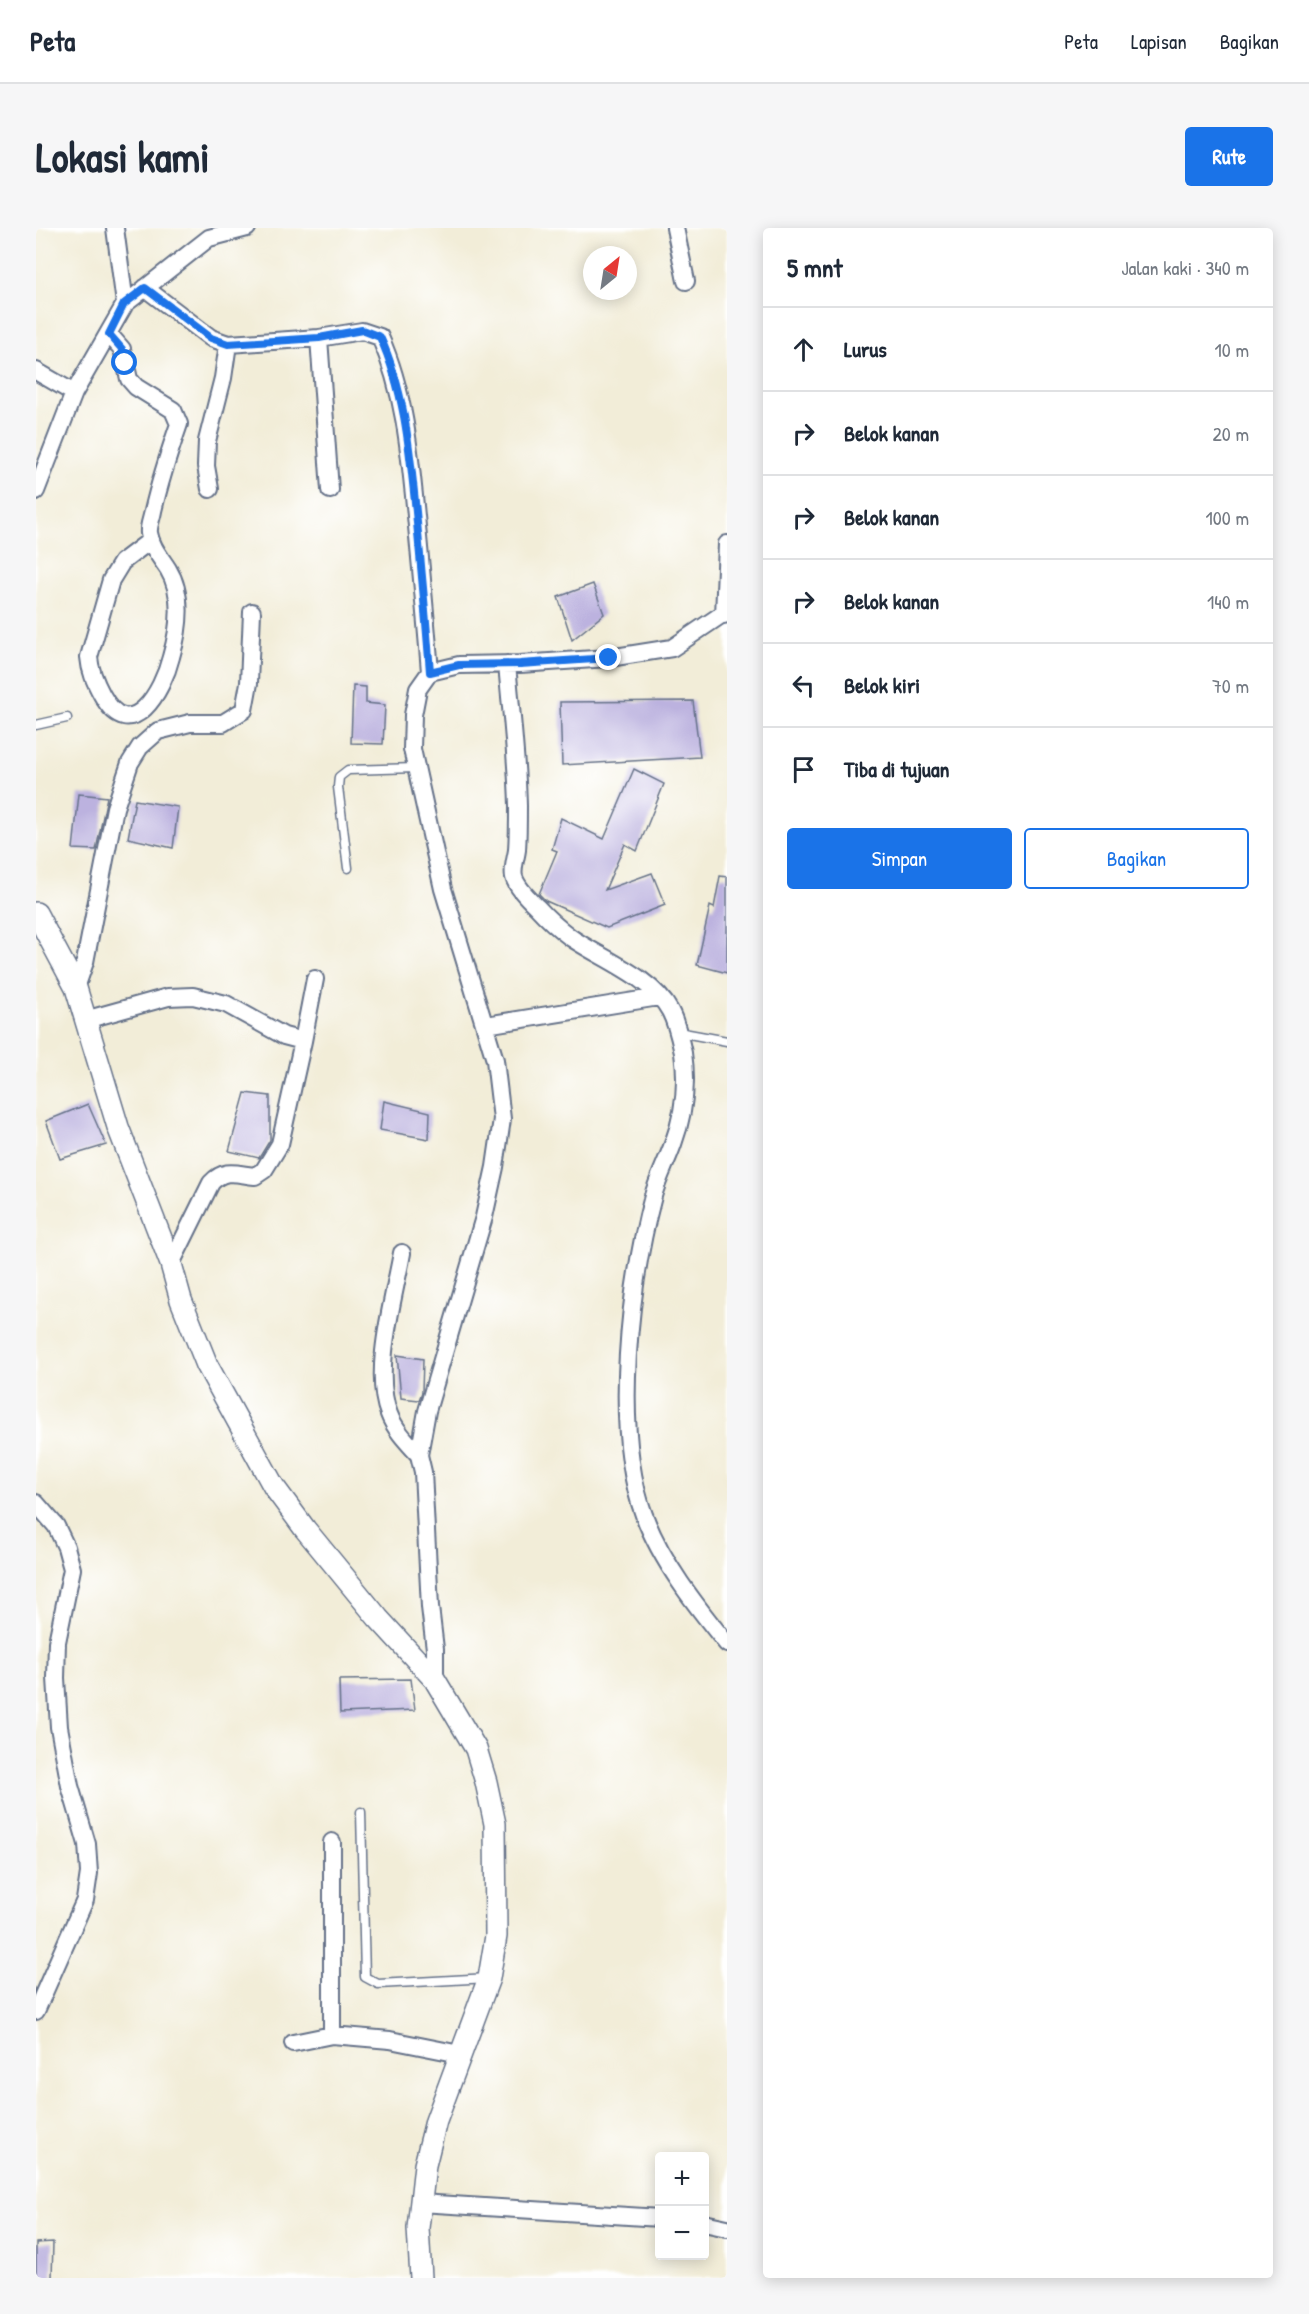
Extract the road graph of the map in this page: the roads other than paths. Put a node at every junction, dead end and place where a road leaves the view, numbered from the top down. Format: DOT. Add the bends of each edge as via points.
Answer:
graph roads {
  1 [pos="115,228"];
  2 [pos="248,228"];
  3 [pos="675,228"];
  4 [pos="209,233"];
  5 [pos="686,281"];
  6 [pos="145,288"];
  7 [pos="124,304"];
  8 [pos="109,334"];
  9 [pos="319,338"];
  10 [pos="228,344"];
  11 [pos="36,371"];
  12 [pos="74,393"];
  13 [pos="210,489"];
  14 [pos="330,490"];
  15 [pos="36,491"];
  16 [pos="151,540"];
  17 [pos="727,544"];
  18 [pos="252,612"];
  19 [pos="726,613"];
  20 [pos="507,664"];
  21 [pos="430,672"];
  22 [pos="67,718"];
  23 [pos="36,725"];
  24 [pos="416,768"];
  25 [pos="348,868"];
  26 [pos="36,913"];
  27 [pos="315,979"];
  28 [pos="76,988"];
  29 [pos="659,997"];
  30 [pos="85,1020"];
  31 [pos="486,1025"];
  32 [pos="678,1032"];
  33 [pos="303,1041"];
  34 [pos="727,1041"];
  35 [pos="402,1253"];
  36 [pos="171,1264"];
  37 [pos="419,1455"];
  38 [pos="36,1503"];
  39 [pos="727,1644"];
  40 [pos="435,1680"];
  41 [pos="361,1812"];
  42 [pos="332,1842"];
  43 [pos="489,1978"];
  44 [pos="36,2011"];
  45 [pos="332,2035"];
  46 [pos="294,2043"];
  47 [pos="460,2054"];
  48 [pos="420,2203"];
  49 [pos="655,2218"];
  50 [pos="709,2224"];
  51 [pos="727,2228"];
  52 [pos="421,2278"];
  1 -- 7 [label="street"];
  2 -- 4 [label="street"];
  3 -- 5 [label="street"];
  4 -- 6 [label="street"];
  6 -- 7 [label="street"];
  6 -- 10 [label="street" via="211,338"];
  7 -- 8 [label="street"];
  8 -- 12 [label="street"];
  8 -- 16 [label="street" via="122,349 129,379 173,411 180,424 154,507 148,531"];
  9 -- 10 [label="street"];
  9 -- 14 [label="street"];
  9 -- 21 [label="street" via="362,330 380,337 388,354 402,403 411,464"];
  10 -- 13 [label="street" via="207,441"];
  11 -- 12 [label="street"];
  12 -- 15 [label="street"];
  16 -- 16 [label="street" via="174,580 178,626 171,660 154,696 142,712 123,717 110,709 89,668 89,657 111,580 122,562"];
  17 -- 19 [label="street"];
  18 -- 28 [label="street" via="244,710 223,723 190,723 158,731 140,747 130,763 115,808 85,962"];
  19 -- 20 [label="street" via="672,648 609,658"];
  20 -- 21 [label="street" via="459,665"];
  20 -- 29 [label="street" via="518,802 514,876 550,922"];
  21 -- 24 [label="street" via="418,689 413,715"];
  22 -- 23 [label="lane"];
  24 -- 25 [label="lane" via="348,770 339,777"];
  24 -- 31 [label="street" via="443,889"];
  26 -- 28 [label="street"];
  27 -- 33 [label="street"];
  28 -- 30 [label="street"];
  29 -- 31 [label="street"];
  29 -- 32 [label="street"];
  30 -- 33 [label="street" via="168,997 193,996 226,1004 284,1036"];
  30 -- 36 [label="street" via="118,1127"];
  31 -- 37 [label="street" via="495,1060 501,1119 495,1167 427,1411"];
  32 -- 34 [label="lane"];
  32 -- 39 [label="street" via="687,1079 674,1142 653,1193 638,1262 630,1342 628,1427 635,1484 645,1518 671,1568"];
  33 -- 36 [label="street" via="280,1144 264,1170 255,1176 227,1172 218,1175"];
  35 -- 37 [label="street" via="381,1389 389,1415"];
  36 -- 40 [label="street" via="207,1365 274,1487 378,1618"];
  37 -- 40 [label="street"];
  38 -- 44 [label="street" via="56,1526 72,1569 57,1642 56,1678 59,1727 87,1844 89,1873 85,1900"];
  40 -- 43 [label="street" via="476,1749 495,1824 496,1936"];
  41 -- 43 [label="lane" via="365,1977 378,1984"];
  42 -- 45 [label="street"];
  43 -- 47 [label="street"];
  45 -- 46 [label="street"];
  45 -- 47 [label="street" via="390,2040"];
  47 -- 48 [label="street" via="436,2121"];
  48 -- 49 [label="street"];
  48 -- 52 [label="street"];
  50 -- 51 [label="street"];
}
